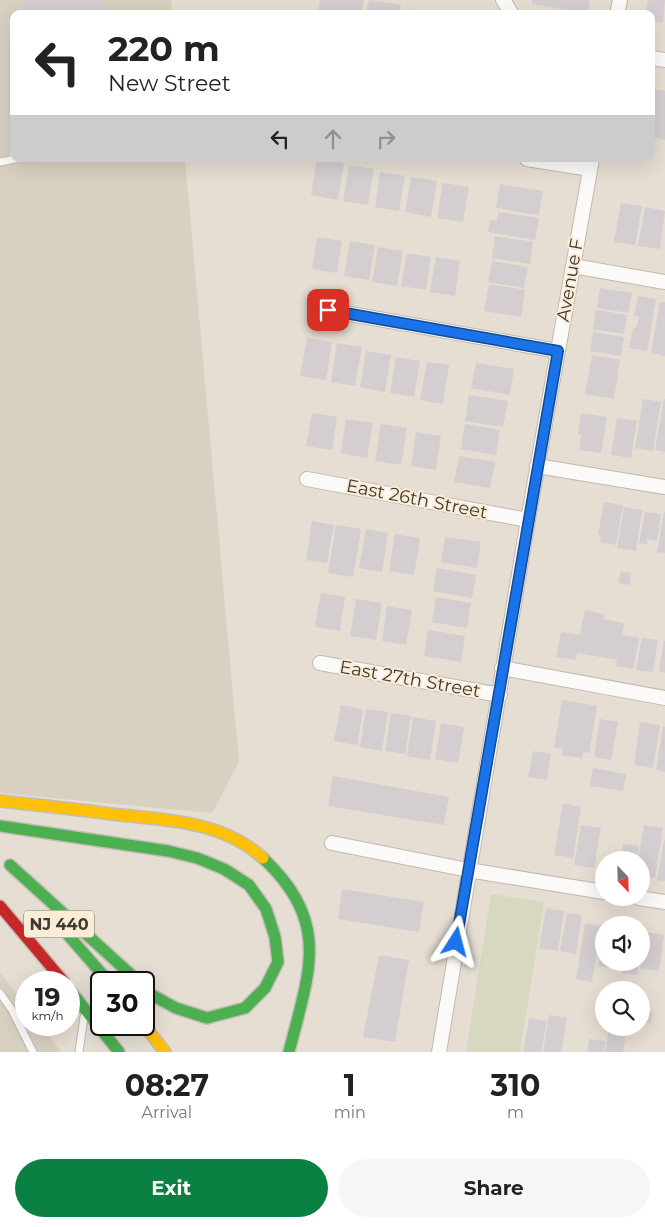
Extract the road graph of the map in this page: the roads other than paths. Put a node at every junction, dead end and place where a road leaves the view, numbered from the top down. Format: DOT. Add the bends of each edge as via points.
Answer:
graph roads {
  1 [pos="565,162"];
  2 [pos="591,164"];
  3 [pos="573,266"];
  4 [pos="665,282"];
  5 [pos="328,310"];
  6 [pos="558,351"];
  7 [pos="537,466"];
  8 [pos="307,478"];
  9 [pos="665,487"];
  10 [pos="528,520"];
  11 [pos="320,663"];
  12 [pos="502,668"];
  13 [pos="500,695"];
  14 [pos="665,698"];
  15 [pos="0,800"];
  16 [pos="0,826"];
  17 [pos="332,844"];
  18 [pos="0,854"];
  19 [pos="10,865"];
  20 [pos="468,870"];
  21 [pos="595,891"];
  22 [pos="650,900"];
  23 [pos="665,902"];
  24 [pos="0,906"];
  25 [pos="0,912"];
  26 [pos="47,961"];
  27 [pos="55,971"];
  28 [pos="100,971"];
  29 [pos="128,971"];
  30 [pos="0,992"];
  31 [pos="155,997"];
  32 [pos="80,1003"];
  33 [pos="85,1009"];
  34 [pos="153,1036"];
  35 [pos="33,1052"];
  36 [pos="79,1052"];
  37 [pos="120,1052"];
  38 [pos="165,1052"];
  39 [pos="289,1052"];
  40 [pos="438,1052"];
  1 -- 2 [label="street"];
  2 -- 3 [label="street, Avenue F"];
  3 -- 4 [label="street"];
  3 -- 6 [label="street, Avenue F"];
  5 -- 6 [label="street"];
  6 -- 7 [label="street, Avenue F"];
  7 -- 9 [label="street"];
  7 -- 10 [label="street, Avenue F"];
  8 -- 10 [label="street, East 26th Street"];
  10 -- 12 [label="street, Avenue F"];
  11 -- 13 [label="street, East 27th Street"];
  12 -- 13 [label="street, Avenue F"];
  12 -- 14 [label="street, East 27th Street"];
  13 -- 20 [label="street, Avenue F"];
  15 -- 39 [label="highway" via="176,821 215,829 243,842 268,860 288,884 302,910 309,933 309,969"];
  16 -- 31 [label="highway" via="190,856 224,869 250,885 266,909 275,937 278,962 265,988 245,1008 207,1018 176,1008"];
  17 -- 20 [label="street"];
  18 -- 19 [label="highway, NJ 440"];
  19 -- 28 [label="highway, NJ 440"];
  19 -- 29 [label="highway"];
  20 -- 21 [label="street"];
  20 -- 40 [label="street, Avenue F"];
  22 -- 23 [label="street"];
  24 -- 26 [label="highway, NJ 440"];
  25 -- 26 [label="highway"];
  26 -- 27 [label="highway, NJ 440"];
  30 -- 35 [label="lane"];
  32 -- 33 [label="highway"];
  33 -- 36 [label="lane"];
  33 -- 37 [label="highway"];
  34 -- 38 [label="highway"];
}
